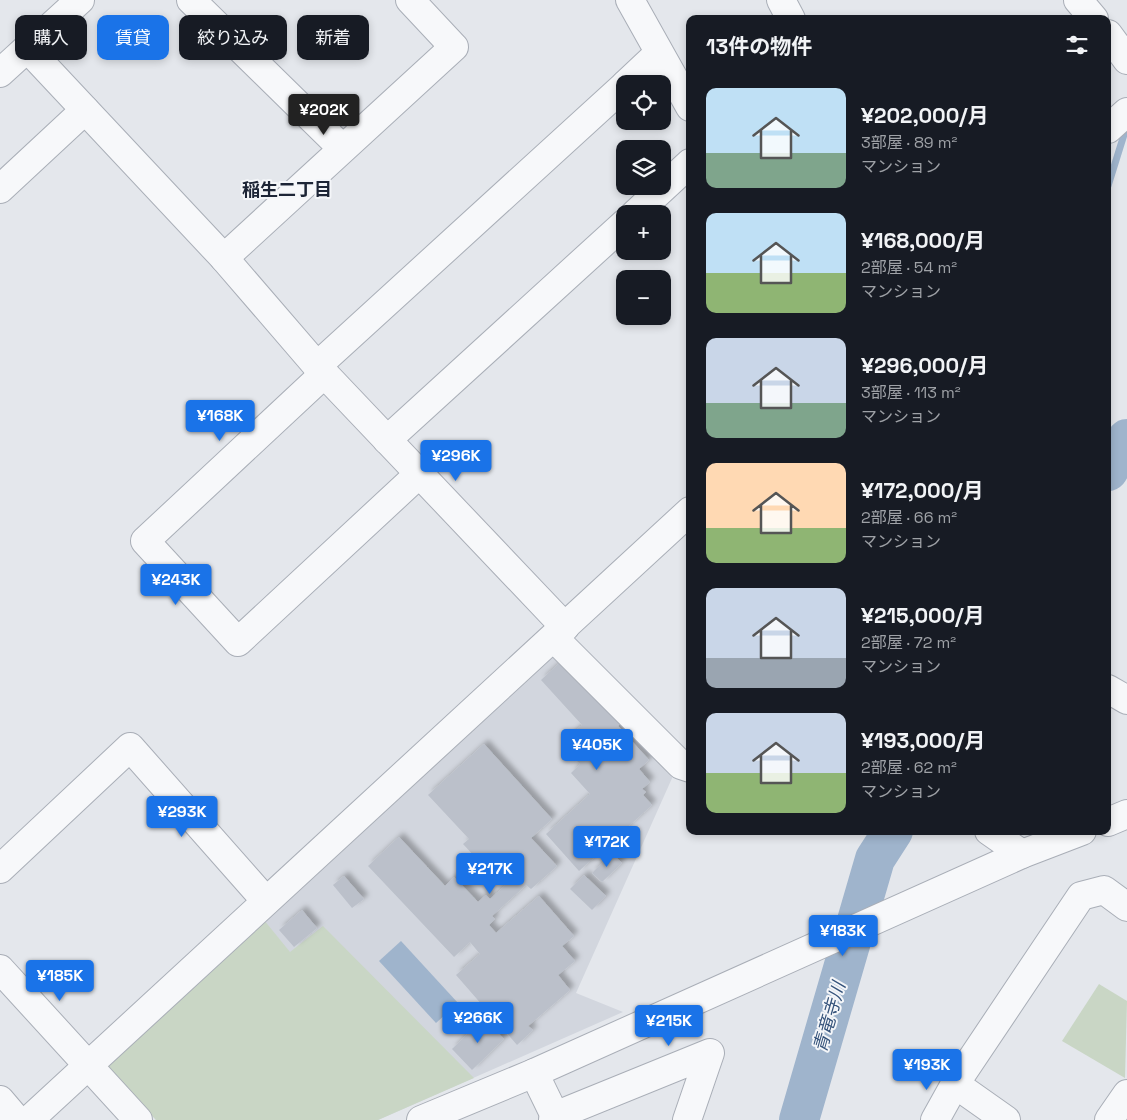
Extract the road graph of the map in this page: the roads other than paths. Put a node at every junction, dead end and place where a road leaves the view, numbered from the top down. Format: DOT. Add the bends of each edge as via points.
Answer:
graph roads {
  1 [pos="80,0"];
  2 [pos="191,0"];
  3 [pos="410,0"];
  4 [pos="630,0"];
  5 [pos="781,0"];
  6 [pos="1078,0"];
  7 [pos="63,15"];
  8 [pos="789,15"];
  9 [pos="1091,15"];
  10 [pos="1111,38"];
  11 [pos="659,53"];
  12 [pos="15,59"];
  13 [pos="38,60"];
  14 [pos="1127,60"];
  15 [pos="0,73"];
  16 [pos="635,75"];
  17 [pos="616,92"];
  18 [pos="686,100"];
  19 [pos="85,110"];
  20 [pos="1127,112"];
  21 [pos="1111,126"];
  22 [pos="342,148"];
  23 [pos="686,167"];
  24 [pos="0,189"];
  25 [pos="645,205"];
  26 [pos="616,231"];
  27 [pos="224,258"];
  28 [pos="321,370"];
  29 [pos="387,440"];
  30 [pos="420,474"];
  31 [pos="686,515"];
  32 [pos="560,633"];
  33 [pos="1111,692"];
  34 [pos="1127,700"];
  35 [pos="686,767"];
  36 [pos="1127,814"];
  37 [pos="1111,821"];
  38 [pos="995,835"];
  39 [pos="1072,835"];
  40 [pos="1022,854"];
  41 [pos="0,869"];
  42 [pos="266,901"];
  43 [pos="1127,907"];
  44 [pos="0,969"];
  45 [pos="89,1064"];
  46 [pos="534,1073"];
  47 [pos="955,1084"];
  48 [pos="1127,1094"];
  49 [pos="0,1100"];
  50 [pos="554,1118"];
  51 [pos="17,1120"];
  52 [pos="30,1120"];
  53 [pos="138,1120"];
  54 [pos="421,1120"];
  55 [pos="687,1120"];
  56 [pos="935,1120"];
  57 [pos="1006,1120"];
  58 [pos="1109,1120"];
  1 -- 7 [label="street"];
  2 -- 22 [label="street"];
  3 -- 22 [label="street" via="454,47"];
  4 -- 11 [label="street"];
  5 -- 8 [label="street"];
  6 -- 9 [label="street"];
  10 -- 14 [label="street"];
  11 -- 16 [label="street"];
  11 -- 18 [label="street"];
  12 -- 15 [label="street"];
  13 -- 19 [label="street"];
  17 -- 28 [label="street"];
  19 -- 24 [label="street"];
  19 -- 27 [label="street"];
  20 -- 21 [label="street"];
  22 -- 27 [label="street"];
  23 -- 25 [label="street"];
  26 -- 29 [label="street"];
  27 -- 28 [label="street"];
  28 -- 29 [label="street"];
  28 -- 30 [label="street" via="145,541 238,642"];
  29 -- 30 [label="street"];
  30 -- 32 [label="street"];
  31 -- 32 [label="street"];
  32 -- 35 [label="street"];
  32 -- 42 [label="street"];
  33 -- 34 [label="street"];
  36 -- 37 [label="street"];
  38 -- 40 [label="street"];
  39 -- 40 [label="street"];
  40 -- 46 [label="street"];
  41 -- 42 [label="street" via="130,747"];
  42 -- 45 [label="street"];
  43 -- 47 [label="street" via="1104,890 1081,896"];
  44 -- 45 [label="street"];
  45 -- 52 [label="street"];
  45 -- 53 [label="street"];
  46 -- 50 [label="street"];
  46 -- 54 [label="street"];
  47 -- 56 [label="street"];
  47 -- 57 [label="street"];
  48 -- 58 [label="street"];
  49 -- 51 [label="street"];
  50 -- 55 [label="street" via="710,1053"];
}
